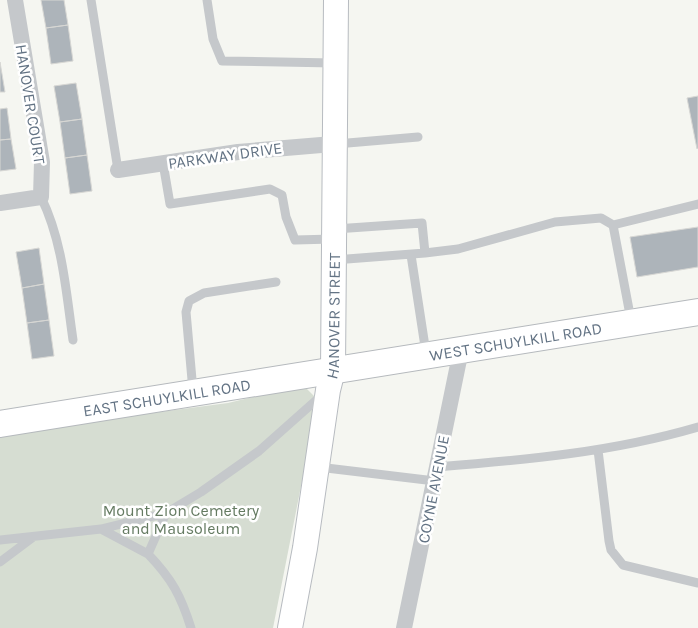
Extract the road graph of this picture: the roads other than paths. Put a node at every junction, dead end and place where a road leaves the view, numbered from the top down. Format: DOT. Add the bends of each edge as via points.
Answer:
graph roads {
  1 [pos="15,0"];
  2 [pos="90,0"];
  3 [pos="207,0"];
  4 [pos="336,0"];
  5 [pos="334,62"];
  6 [pos="418,137"];
  7 [pos="333,144"];
  8 [pos="163,163"];
  9 [pos="118,170"];
  10 [pos="41,197"];
  11 [pos="0,203"];
  12 [pos="698,204"];
  13 [pos="613,225"];
  14 [pos="334,243"];
  15 [pos="425,253"];
  16 [pos="411,255"];
  17 [pos="276,282"];
  18 [pos="698,312"];
  19 [pos="632,323"];
  20 [pos="73,340"];
  21 [pos="460,350"];
  22 [pos="426,355"];
  23 [pos="330,380"];
  24 [pos="194,391"];
  25 [pos="1,418"];
  26 [pos="698,427"];
  27 [pos="598,450"];
  28 [pos="317,467"];
  29 [pos="436,474"];
  30 [pos="166,513"];
  31 [pos="101,529"];
  32 [pos="32,538"];
  33 [pos="0,540"];
  34 [pos="148,554"];
  35 [pos="0,562"];
  36 [pos="698,583"];
  37 [pos="191,628"];
  38 [pos="290,628"];
  39 [pos="404,628"];
  1 -- 10 [label="street, HANOVER COURT" via="42,162"];
  2 -- 9 [label="lane"];
  3 -- 5 [label="lane" via="213,39 222,60"];
  4 -- 5 [label="main road, HANOVER STREET"];
  5 -- 7 [label="main road, HANOVER STREET"];
  6 -- 7 [label="lane"];
  7 -- 8 [label="street, PARKWAY DRIVE" via="281,147"];
  7 -- 14 [label="main road, HANOVER STREET"];
  8 -- 9 [label="street, PARKWAY DRIVE"];
  8 -- 14 [label="lane" via="170,204 270,189 282,195 295,240"];
  10 -- 11 [label="street"];
  10 -- 20 [label="lane" via="51,217 58,246"];
  12 -- 13 [label="lane"];
  13 -- 15 [label="lane" via="601,218 556,222 458,249"];
  13 -- 19 [label="lane"];
  14 -- 15 [label="lane" via="422,223"];
  14 -- 16 [label="lane"];
  14 -- 23 [label="main road, HANOVER STREET"];
  15 -- 16 [label="lane"];
  16 -- 22 [label="lane"];
  17 -- 24 [label="lane" via="204,293 189,301 186,312"];
  18 -- 19 [label="main road, WEST SCHUYLKILL ROAD"];
  19 -- 21 [label="main road, WEST SCHUYLKILL ROAD"];
  21 -- 22 [label="main road, WEST SCHUYLKILL ROAD"];
  21 -- 29 [label="street, COYNE AVENUE"];
  22 -- 23 [label="main road, WEST SCHUYLKILL ROAD"];
  23 -- 24 [label="main road, EAST SCHUYLKILL ROAD"];
  23 -- 28 [label="main road, HANOVER STREET"];
  23 -- 30 [label="lane" via="259,451"];
  24 -- 25 [label="main road, EAST SCHUYLKILL ROAD"];
  26 -- 27 [label="lane"];
  27 -- 29 [label="lane"];
  27 -- 36 [label="lane" via="609,541 617,559 623,565"];
  28 -- 29 [label="lane"];
  28 -- 38 [label="main road, HANOVER STREET"];
  29 -- 39 [label="street, COYNE AVENUE"];
  30 -- 31 [label="lane"];
  30 -- 34 [label="lane"];
  31 -- 32 [label="lane"];
  31 -- 34 [label="lane"];
  32 -- 33 [label="lane"];
  32 -- 35 [label="lane"];
  34 -- 37 [label="lane" via="181,596"];
}
